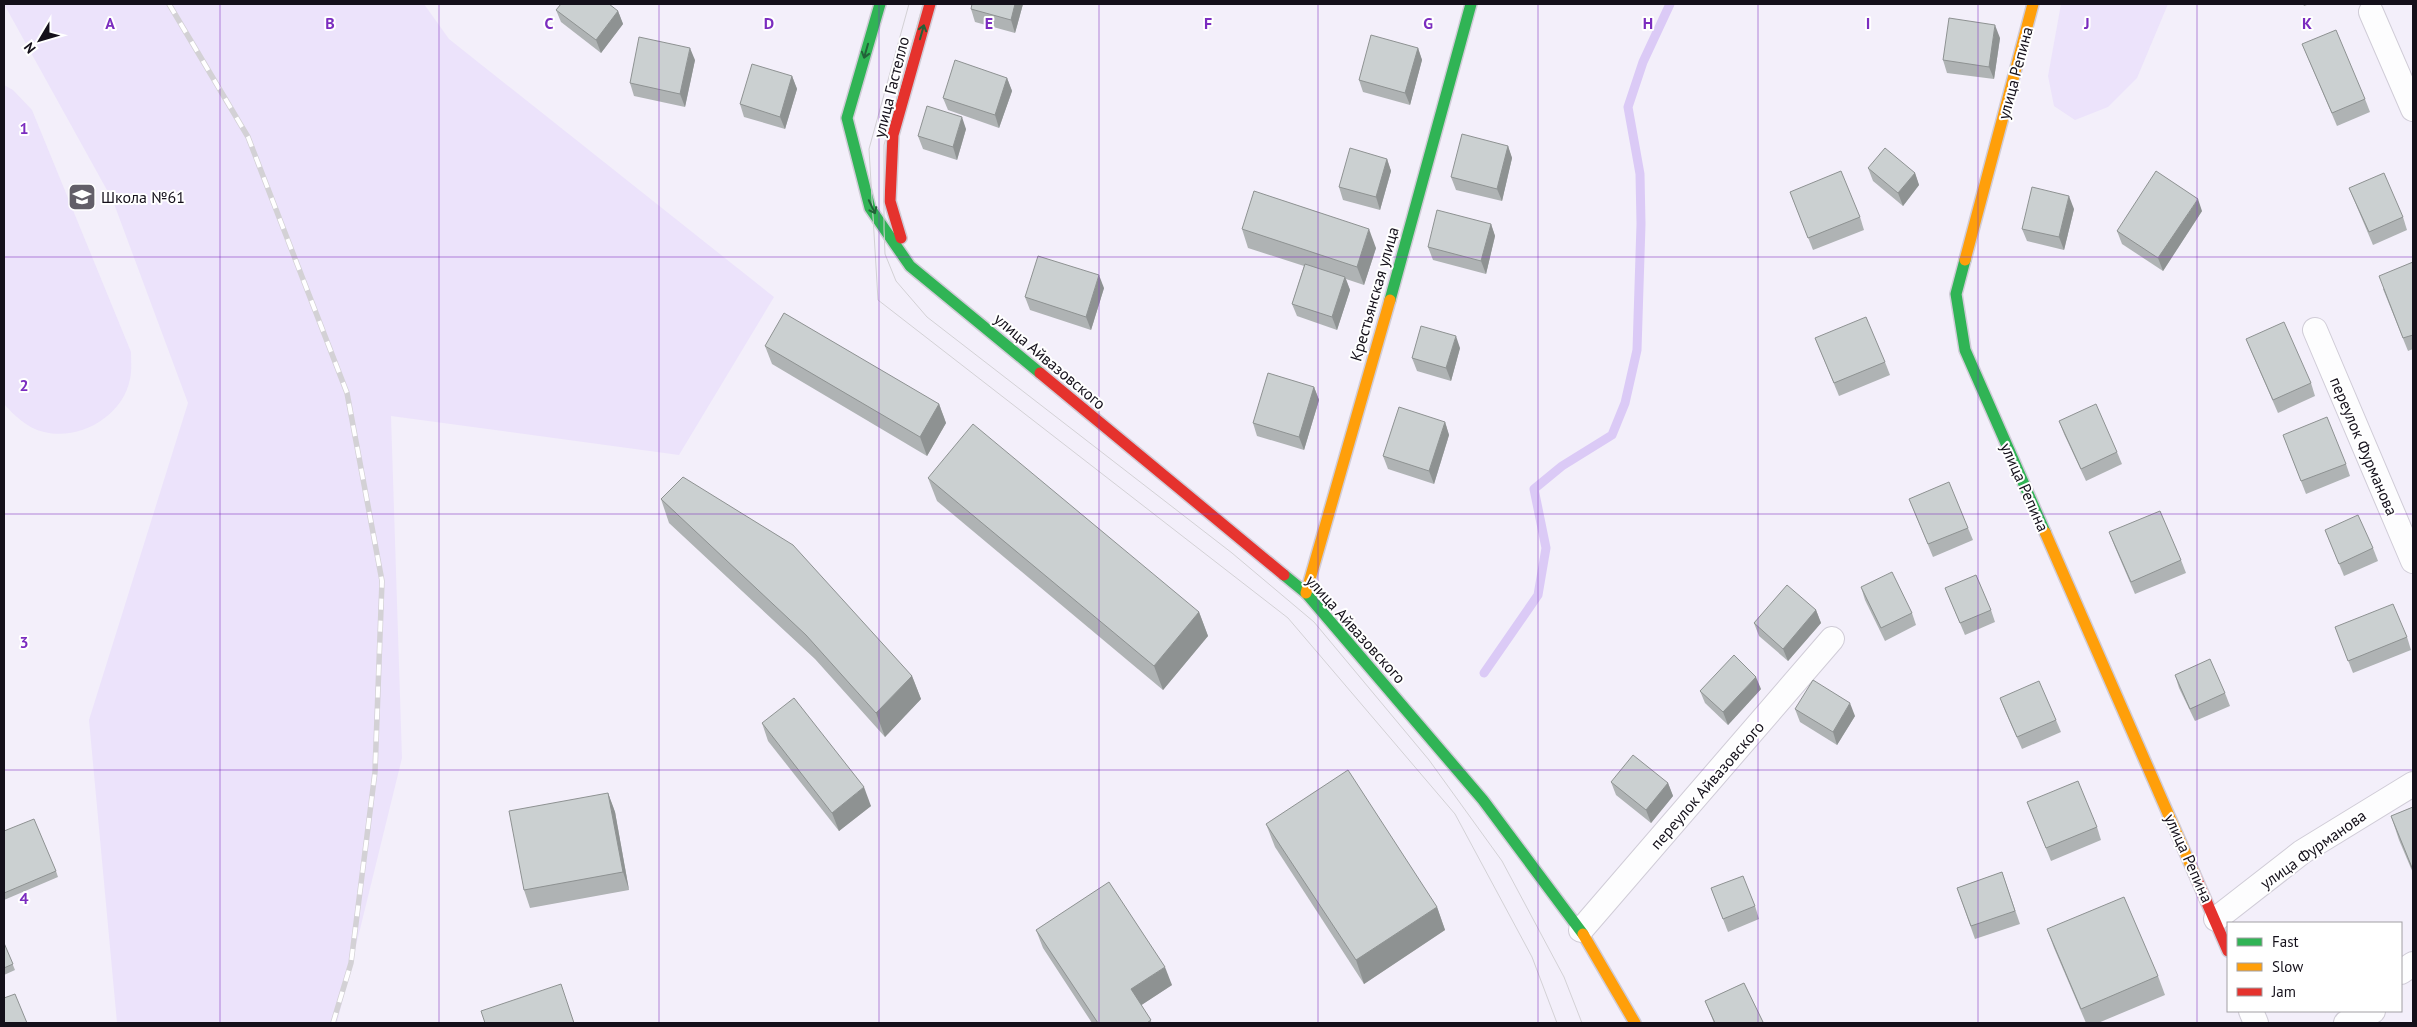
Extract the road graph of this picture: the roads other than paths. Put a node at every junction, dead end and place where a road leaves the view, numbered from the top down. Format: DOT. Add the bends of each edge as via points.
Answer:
graph roads {
  1 [pos="880,4"];
  2 [pos="930,4"];
  3 [pos="1471,4"];
  4 [pos="2033,4"];
  5 [pos="2371,12"];
  6 [pos="2413,109"];
  7 [pos="910,266"];
  8 [pos="2315,330"];
  9 [pos="2413,561"];
  10 [pos="1306,593"];
  11 [pos="1832,640"];
  12 [pos="2413,784"];
  13 [pos="2216,919"];
  14 [pos="1581,930"];
  15 [pos="2227,948"];
  16 [pos="2413,964"];
  17 [pos="2402,971"];
  18 [pos="2371,1012"];
  19 [pos="1635,1023"];
  20 [pos="2346,1023"];
  1 -- 7 [label="street, улица Айвазовского, one-way" via="847,118 870,208"];
  7 -- 2 [label="street, улица Гастелло, one-way" via="890,201 893,135"];
  3 -- 10 [label="street, Крестьянская улица"];
  4 -- 13 [label="street, улица Репина" via="1956,294 1958,320 1965,350"];
  5 -- 6 [label="street"];
  7 -- 10 [label="street, улица Айвазовского"];
  8 -- 9 [label="street, переулок Фурманова"];
  10 -- 14 [label="street, улица Айвазовского" via="1483,800"];
  11 -- 14 [label="street, переулок Айвазовского"];
  12 -- 13 [label="street, улица Фурманова" via="2302,852"];
  13 -- 15 [label="street, улица Репина"];
  14 -- 19 [label="street, улица Айвазовского"];
  16 -- 17 [label="street"];
  18 -- 20 [label="street"];
}
